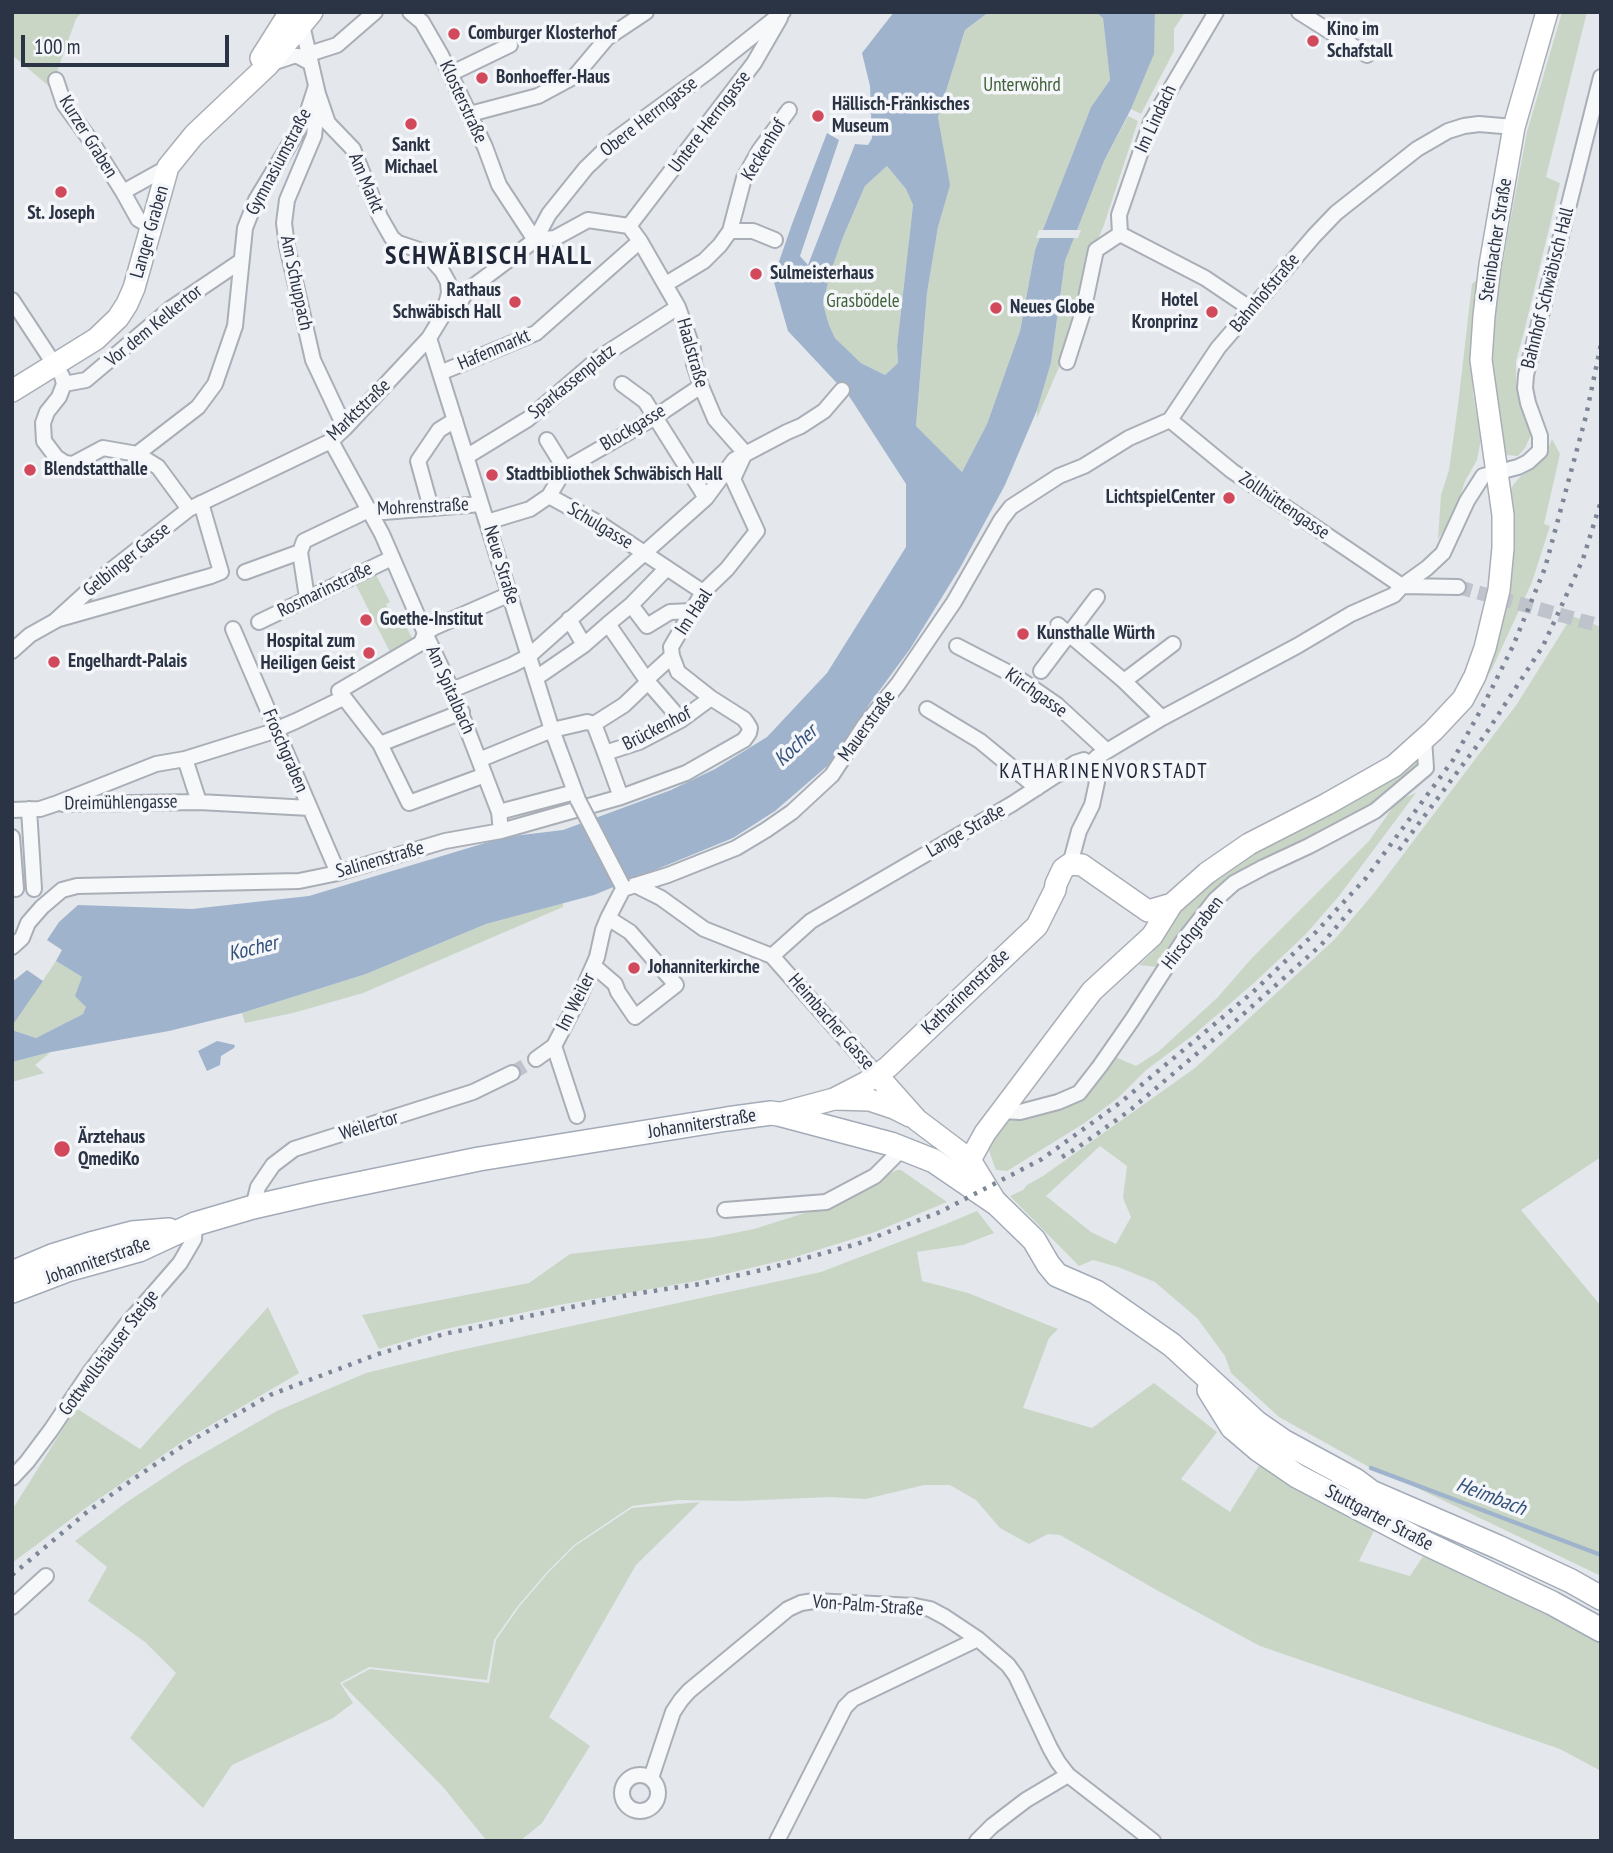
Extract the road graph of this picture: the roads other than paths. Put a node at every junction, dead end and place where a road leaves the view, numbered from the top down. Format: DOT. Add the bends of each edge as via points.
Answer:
graph roads {
  1 [pos="376,12"];
  2 [pos="410,12"];
  3 [pos="646,12"];
  4 [pos="783,12"];
  5 [pos="1216,12"];
  6 [pos="1300,12"];
  7 [pos="1547,12"];
  8 [pos="302,15"];
  9 [pos="510,45"];
  10 [pos="1367,55"];
  11 [pos="310,59"];
  12 [pos="268,65"];
  13 [pos="450,74"];
  14 [pos="1601,77"];
  15 [pos="56,80"];
  16 [pos="242,88"];
  17 [pos="317,89"];
  18 [pos="789,110"];
  19 [pos="470,114"];
  20 [pos="1514,127"];
  21 [pos="168,167"];
  22 [pos="122,192"];
  23 [pos="629,226"];
  24 [pos="151,227"];
  25 [pos="730,232"];
  26 [pos="1120,234"];
  27 [pos="535,240"];
  28 [pos="775,240"];
  29 [pos="640,241"];
  30 [pos="241,261"];
  31 [pos="666,284"];
  32 [pos="12,300"];
  33 [pos="678,307"];
  34 [pos="1251,309"];
  35 [pos="443,315"];
  36 [pos="429,338"];
  37 [pos="1067,362"];
  38 [pos="440,373"];
  39 [pos="60,374"];
  40 [pos="622,384"];
  41 [pos="701,386"];
  42 [pos="842,390"];
  43 [pos="12,391"];
  44 [pos="655,417"];
  45 [pos="455,420"];
  46 [pos="1170,420"];
  47 [pos="345,428"];
  48 [pos="547,440"];
  49 [pos="331,441"];
  50 [pos="745,453"];
  51 [pos="137,454"];
  52 [pos="466,457"];
  53 [pos="565,469"];
  54 [pos="1497,472"];
  55 [pos="549,496"];
  56 [pos="706,498"];
  57 [pos="481,504"];
  58 [pos="195,506"];
  59 [pos="431,508"];
  60 [pos="369,510"];
  61 [pos="487,522"];
  62 [pos="300,552"];
  63 [pos="644,552"];
  64 [pos="392,558"];
  65 [pos="667,568"];
  66 [pos="245,572"];
  67 [pos="1402,586"];
  68 [pos="1458,587"];
  69 [pos="703,592"];
  70 [pos="510,594"];
  71 [pos="1097,597"];
  72 [pos="307,598"];
  73 [pos="631,605"];
  74 [pos="692,611"];
  75 [pos="569,619"];
  76 [pos="55,621"];
  77 [pos="259,622"];
  78 [pos="608,624"];
  79 [pos="233,629"];
  80 [pos="1064,629"];
  81 [pos="425,633"];
  82 [pos="1173,644"];
  83 [pos="584,645"];
  84 [pos="957,646"];
  85 [pos="12,650"];
  86 [pos="529,656"];
  87 [pos="672,656"];
  88 [pos="1041,671"];
  89 [pos="536,678"];
  90 [pos="648,681"];
  91 [pos="1124,681"];
  92 [pos="452,690"];
  93 [pos="343,698"];
  94 [pos="711,698"];
  95 [pos="927,709"];
  96 [pos="462,712"];
  97 [pos="1162,718"];
  98 [pos="681,720"];
  99 [pos="594,724"];
  100 [pos="750,728"];
  101 [pos="276,729"];
  102 [pos="552,730"];
  103 [pos="1424,739"];
  104 [pos="380,744"];
  105 [pos="1107,751"];
  106 [pos="605,753"];
  107 [pos="184,759"];
  108 [pos="479,760"];
  109 [pos="1090,764"];
  110 [pos="485,775"];
  111 [pos="1037,788"];
  112 [pos="576,796"];
  113 [pos="621,797"];
  114 [pos="199,803"];
  115 [pos="55,804"];
  116 [pos="310,808"];
  117 [pos="29,809"];
  118 [pos="12,810"];
  119 [pos="499,812"];
  120 [pos="501,831"];
  121 [pos="12,836"];
  122 [pos="1073,863"];
  123 [pos="338,873"];
  124 [pos="627,886"];
  125 [pos="16,889"];
  126 [pos="34,889"];
  127 [pos="1172,904"];
  128 [pos="1147,911"];
  129 [pos="608,918"];
  130 [pos="1152,936"];
  131 [pos="12,947"];
  132 [pos="772,956"];
  133 [pos="594,966"];
  134 [pos="554,1046"];
  135 [pos="536,1059"];
  136 [pos="512,1073"];
  137 [pos="877,1075"];
  138 [pos="834,1099"];
  139 [pos="1002,1111"];
  140 [pos="778,1114"];
  141 [pos="577,1116"];
  142 [pos="917,1120"];
  143 [pos="903,1148"];
  144 [pos="970,1160"];
  145 [pos="934,1161"];
  146 [pos="998,1204"];
  147 [pos="253,1208"];
  148 [pos="725,1210"];
  149 [pos="189,1226"];
  150 [pos="12,1273"];
  151 [pos="12,1291"];
  152 [pos="1193,1363"];
  153 [pos="12,1478"];
  154 [pos="46,1576"];
  155 [pos="1601,1598"];
  156 [pos="12,1607"];
  157 [pos="1601,1630"];
  158 [pos="978,1639"];
  159 [pos="1068,1775"];
  160 [pos="651,1778"];
  161 [pos="777,1841"];
  162 [pos="978,1841"];
  163 [pos="1153,1841"];
  1 -- 11 [label="street" via="337,45"];
  2 -- 13 [label="street, Klosterstraße" via="422,22"];
  3 -- 19 [label="street" via="607,38 575,76 538,96"];
  4 -- 23 [label="street, Untere Herrngasse" via="754,63"];
  4 -- 27 [label="street, Obere Herrngasse" via="616,139 549,214"];
  5 -- 26 [label="street, Im Lindach" via="1151,122 1119,215"];
  6 -- 10 [label="street"];
  7 -- 20 [label="street, Steinbacher Straße"];
  8 -- 11 [label="street, Gymnasiumstraße"];
  8 -- 12 [label="street, Langer Graben"];
  8 -- 16 [label="street"];
  9 -- 13 [label="street"];
  11 -- 12 [label="street" via="293,56"];
  11 -- 17 [label="street, Gymnasiumstraße"];
  12 -- 16 [label="street, Langer Graben"];
  13 -- 19 [label="street, Klosterstraße"];
  14 -- 54 [label="street, Bahnhof Schwäbisch Hall" via="1526,375 1528,402 1541,444 1528,462"];
  15 -- 22 [label="street, Kurzer Graben" via="64,104"];
  16 -- 21 [label="street, Langer Graben"];
  17 -- 30 [label="street, Gymnasiumstraße" via="306,117 256,200 245,228"];
  17 -- 35 [label="street, Am Markt" via="328,123 354,149 392,238 425,252 442,271 449,293"];
  17 -- 47 [label="street, Am Schuppach" via="314,136 287,200 284,223 313,360"];
  18 -- 25 [label="street, Keckenhof" via="744,178"];
  19 -- 27 [label="street, Klosterstraße" via="499,185"];
  20 -- 34 [label="street, Bahnhofstraße" via="1464,126 1417,149 1336,214"];
  20 -- 54 [label="street, Steinbacher Straße" via="1490,265 1481,360"];
  21 -- 22 [label="street, Kurzer Graben"];
  21 -- 24 [label="street, Langer Graben"];
  22 -- 24 [label="street, Kurzer Graben" via="138,219"];
  23 -- 27 [label="street" via="588,220 555,238"];
  23 -- 29 [label="street, Haalstraße"];
  24 -- 39 [label="street, Langer Graben" via="134,288 122,311"];
  25 -- 28 [label="street" via="753,231"];
  25 -- 31 [label="street" via="704,261"];
  26 -- 34 [label="street" via="1205,278"];
  26 -- 37 [label="street" via="1096,250"];
  27 -- 35 [label="street"];
  29 -- 31 [label="street, Haalstraße"];
  29 -- 38 [label="street, Hafenmarkt" via="536,333"];
  30 -- 39 [label="street, Vor dem Kelkertor" via="170,309 86,380"];
  30 -- 51 [label="street, Gymnasiumstraße" via="235,326 215,384 198,407"];
  31 -- 33 [label="street, Haalstraße"];
  32 -- 39 [label="street"];
  33 -- 41 [label="street, Haalstraße"];
  33 -- 52 [label="street, Sparkassenplatz" via="599,358 528,419"];
  34 -- 46 [label="street, Bahnhofstraße" via="1218,348"];
  35 -- 36 [label="street, Am Markt"];
  36 -- 38 [label="street, Neue Straße"];
  36 -- 47 [label="street, Marktstraße"];
  38 -- 45 [label="street, Neue Straße"];
  39 -- 43 [label="street, Langer Graben"];
  39 -- 51 [label="street" via="59,397 43,423 44,442 56,457 73,464 103,448"];
  40 -- 44 [label="street" via="645,401"];
  41 -- 44 [label="street, Blockgasse"];
  41 -- 50 [label="street, Haalstraße" via="715,419"];
  42 -- 50 [label="street" via="824,411 802,426"];
  44 -- 53 [label="street, Blockgasse"];
  44 -- 56 [label="street"];
  45 -- 52 [label="street, Neue Straße"];
  45 -- 59 [label="street" via="439,430 418,461"];
  46 -- 67 [label="street, Zollhüttengasse" via="1232,471"];
  46 -- 124 [label="street, Mauerstraße" via="1014,503 898,684 832,775 792,812 736,848"];
  47 -- 49 [label="street, Marktstraße"];
  48 -- 53 [label="street"];
  49 -- 58 [label="street, Marktstraße"];
  49 -- 60 [label="street, Am Spitalbach"];
  50 -- 56 [label="street" via="734,460"];
  50 -- 69 [label="street, Im Haal" via="733,479 757,531"];
  51 -- 58 [label="street" via="158,467"];
  52 -- 57 [label="street, Neue Straße"];
  53 -- 55 [label="street, Schulgasse"];
  54 -- 67 [label="street, Lange Straße" via="1483,476 1443,553"];
  54 -- 103 [label="street, Hirschgraben" via="1503,548 1499,590 1485,648 1463,699"];
  55 -- 61 [label="street" via="530,509"];
  55 -- 63 [label="street, Schulgasse"];
  56 -- 63 [label="street"];
  57 -- 59 [label="street, Mohrenstraße"];
  57 -- 61 [label="street, Neue Straße"];
  58 -- 76 [label="street, Gelbinger Gasse" via="110,571"];
  58 -- 76 [label="street, Gelbinger Gasse" via="221,572"];
  59 -- 60 [label="street, Mohrenstraße"];
  60 -- 62 [label="street, Mohrenstraße" via="304,541"];
  60 -- 64 [label="street, Am Spitalbach"];
  61 -- 70 [label="street, Neue Straße"];
  62 -- 66 [label="street"];
  62 -- 72 [label="street"];
  63 -- 65 [label="street, Schulgasse"];
  63 -- 75 [label="street"];
  64 -- 72 [label="street, Rosmarinstraße"];
  64 -- 81 [label="street, Am Spitalbach"];
  65 -- 69 [label="street, Schulgasse"];
  65 -- 73 [label="street"];
  67 -- 68 [label="street"];
  67 -- 97 [label="street, Lange Straße" via="1394,595"];
  69 -- 74 [label="street, Im Haal"];
  70 -- 81 [label="street"];
  70 -- 86 [label="street, Neue Straße"];
  71 -- 80 [label="street"];
  72 -- 77 [label="street, Rosmarinstraße"];
  73 -- 74 [label="street" via="647,625 670,612"];
  73 -- 78 [label="street"];
  74 -- 87 [label="street, Im Haal" via="671,647"];
  75 -- 83 [label="street"];
  75 -- 86 [label="street"];
  76 -- 85 [label="street, Gelbinger Gasse"];
  78 -- 83 [label="street"];
  78 -- 90 [label="street"];
  79 -- 101 [label="street, Froschgraben"];
  80 -- 88 [label="street"];
  80 -- 91 [label="street"];
  81 -- 92 [label="street, Am Spitalbach"];
  81 -- 93 [label="street" via="421,643 339,691"];
  82 -- 91 [label="street"];
  83 -- 89 [label="street"];
  84 -- 105 [label="street, Kirchgasse" via="1016,676 1057,705"];
  86 -- 89 [label="street, Neue Straße"];
  86 -- 92 [label="street"];
  87 -- 90 [label="street"];
  87 -- 94 [label="street, Im Haal" via="678,672"];
  89 -- 102 [label="street, Neue Straße"];
  90 -- 98 [label="street"];
  90 -- 99 [label="street" via="624,705"];
  91 -- 97 [label="street"];
  92 -- 96 [label="street, Am Spitalbach"];
  93 -- 101 [label="street, Dreimühlengasse"];
  93 -- 104 [label="street"];
  94 -- 98 [label="street, Brückenhof"];
  94 -- 100 [label="street, Im Haal"];
  95 -- 111 [label="street" via="980,741"];
  96 -- 104 [label="street"];
  96 -- 108 [label="street, Am Spitalbach"];
  97 -- 105 [label="street, Lange Straße"];
  98 -- 106 [label="street, Brückenhof"];
  99 -- 102 [label="street"];
  99 -- 106 [label="street"];
  100 -- 113 [label="street, Salinenstraße" via="744,740 685,773"];
  101 -- 107 [label="street, Dreimühlengasse"];
  101 -- 116 [label="street, Froschgraben"];
  102 -- 108 [label="street"];
  102 -- 112 [label="street, Neue Straße"];
  103 -- 127 [label="street, Hirschgraben" via="1394,766 1249,844"];
  103 -- 139 [label="street, Hirschgraben" via="1426,768 1375,811 1234,883 1215,900 1079,1093 1020,1112"];
  104 -- 110 [label="street" via="409,803"];
  105 -- 109 [label="street, Lange Straße"];
  106 -- 113 [label="street, Brückenhof"];
  107 -- 114 [label="street, Dreimühlengasse"];
  107 -- 115 [label="street, Dreimühlengasse" via="156,764"];
  108 -- 110 [label="street, Am Spitalbach"];
  109 -- 111 [label="street, Lange Straße" via="1074,763"];
  109 -- 122 [label="street, Katharinenstraße" via="1096,792 1079,831"];
  110 -- 119 [label="street, Am Spitalbach"];
  111 -- 132 [label="street, Lange Straße" via="811,921"];
  112 -- 119 [label="street"];
  112 -- 124 [label="street, Neue Straße, bridge"];
  113 -- 120 [label="street, Salinenstraße"];
  114 -- 115 [label="street, Dreimühlengasse"];
  114 -- 116 [label="street, Dreimühlengasse"];
  115 -- 117 [label="street"];
  116 -- 123 [label="street, Froschgraben"];
  117 -- 118 [label="street"];
  117 -- 126 [label="street"];
  119 -- 120 [label="street, Am Spitalbach"];
  120 -- 123 [label="street, Salinenstraße" via="445,841"];
  121 -- 125 [label="street"];
  122 -- 128 [label="street"];
  122 -- 137 [label="street, Katharinenstraße" via="1063,869 1037,926"];
  123 -- 131 [label="street, Salinenstraße" via="299,881 77,886 62,890 42,907"];
  124 -- 129 [label="street, Im Weiler"];
  124 -- 132 [label="street, Heimbacher Gasse" via="661,898 704,929"];
  127 -- 128 [label="street"];
  127 -- 130 [label="street, Hirschgraben"];
  128 -- 130 [label="street, Hirschgraben"];
  129 -- 133 [label="street, Im Weiler"];
  129 -- 133 [label="street" via="630,932 676,985 635,1017 615,984"];
  130 -- 139 [label="street, Hirschgraben" via="1092,991"];
  132 -- 137 [label="street, Heimbacher Gasse"];
  133 -- 134 [label="street, Im Weiler"];
  134 -- 135 [label="street"];
  134 -- 141 [label="street, Im Weiler"];
  136 -- 147 [label="street, Weilertor" via="473,1092 294,1149 273,1165 258,1187"];
  137 -- 138 [label="street, Katharinenstraße"];
  137 -- 142 [label="street, Heimbacher Gasse"];
  138 -- 140 [label="street, Katharinenstraße"];
  138 -- 142 [label="street, Katharinenstraße" via="870,1100"];
  139 -- 144 [label="street, Hirschgraben"];
  140 -- 143 [label="main road, Johanniterstraße"];
  140 -- 147 [label="main road, Johanniterstraße" via="479,1159"];
  142 -- 144 [label="street, Heimbacher Gasse"];
  142 -- 145 [label="street, Heimbacher Gasse"];
  143 -- 145 [label="main road, Johanniterstraße"];
  143 -- 148 [label="street" via="875,1176 826,1202"];
  144 -- 146 [label="street"];
  145 -- 146 [label="main road, Johanniterstraße"];
  146 -- 152 [label="main road, Johanniterstraße" via="1034,1240 1057,1275 1113,1303"];
  147 -- 149 [label="main road, Johanniterstraße"];
  149 -- 150 [label="main road, Johanniterstraße" via="132,1233"];
  149 -- 151 [label="main road, Johanniterstraße" via="139,1250"];
  149 -- 153 [label="street, Gottwollshäuser Steige" via="194,1239 180,1263 127,1324"];
  152 -- 155 [label="main road, Johanniterstraße" via="1257,1423 1371,1492 1499,1547"];
  152 -- 157 [label="main road, Stuttgarter Straße" via="1232,1427 1297,1476"];
  154 -- 156 [label="street"];
  158 -- 159 [label="street, Von-Palm-Straße" via="1016,1676"];
  158 -- 160 [label="street, Von-Palm-Straße" via="930,1609 801,1603 788,1609 681,1700"];
  158 -- 161 [label="street" via="845,1707"];
  159 -- 162 [label="street" via="1026,1801"];
  159 -- 163 [label="street, Von-Palm-Straße"];
}
